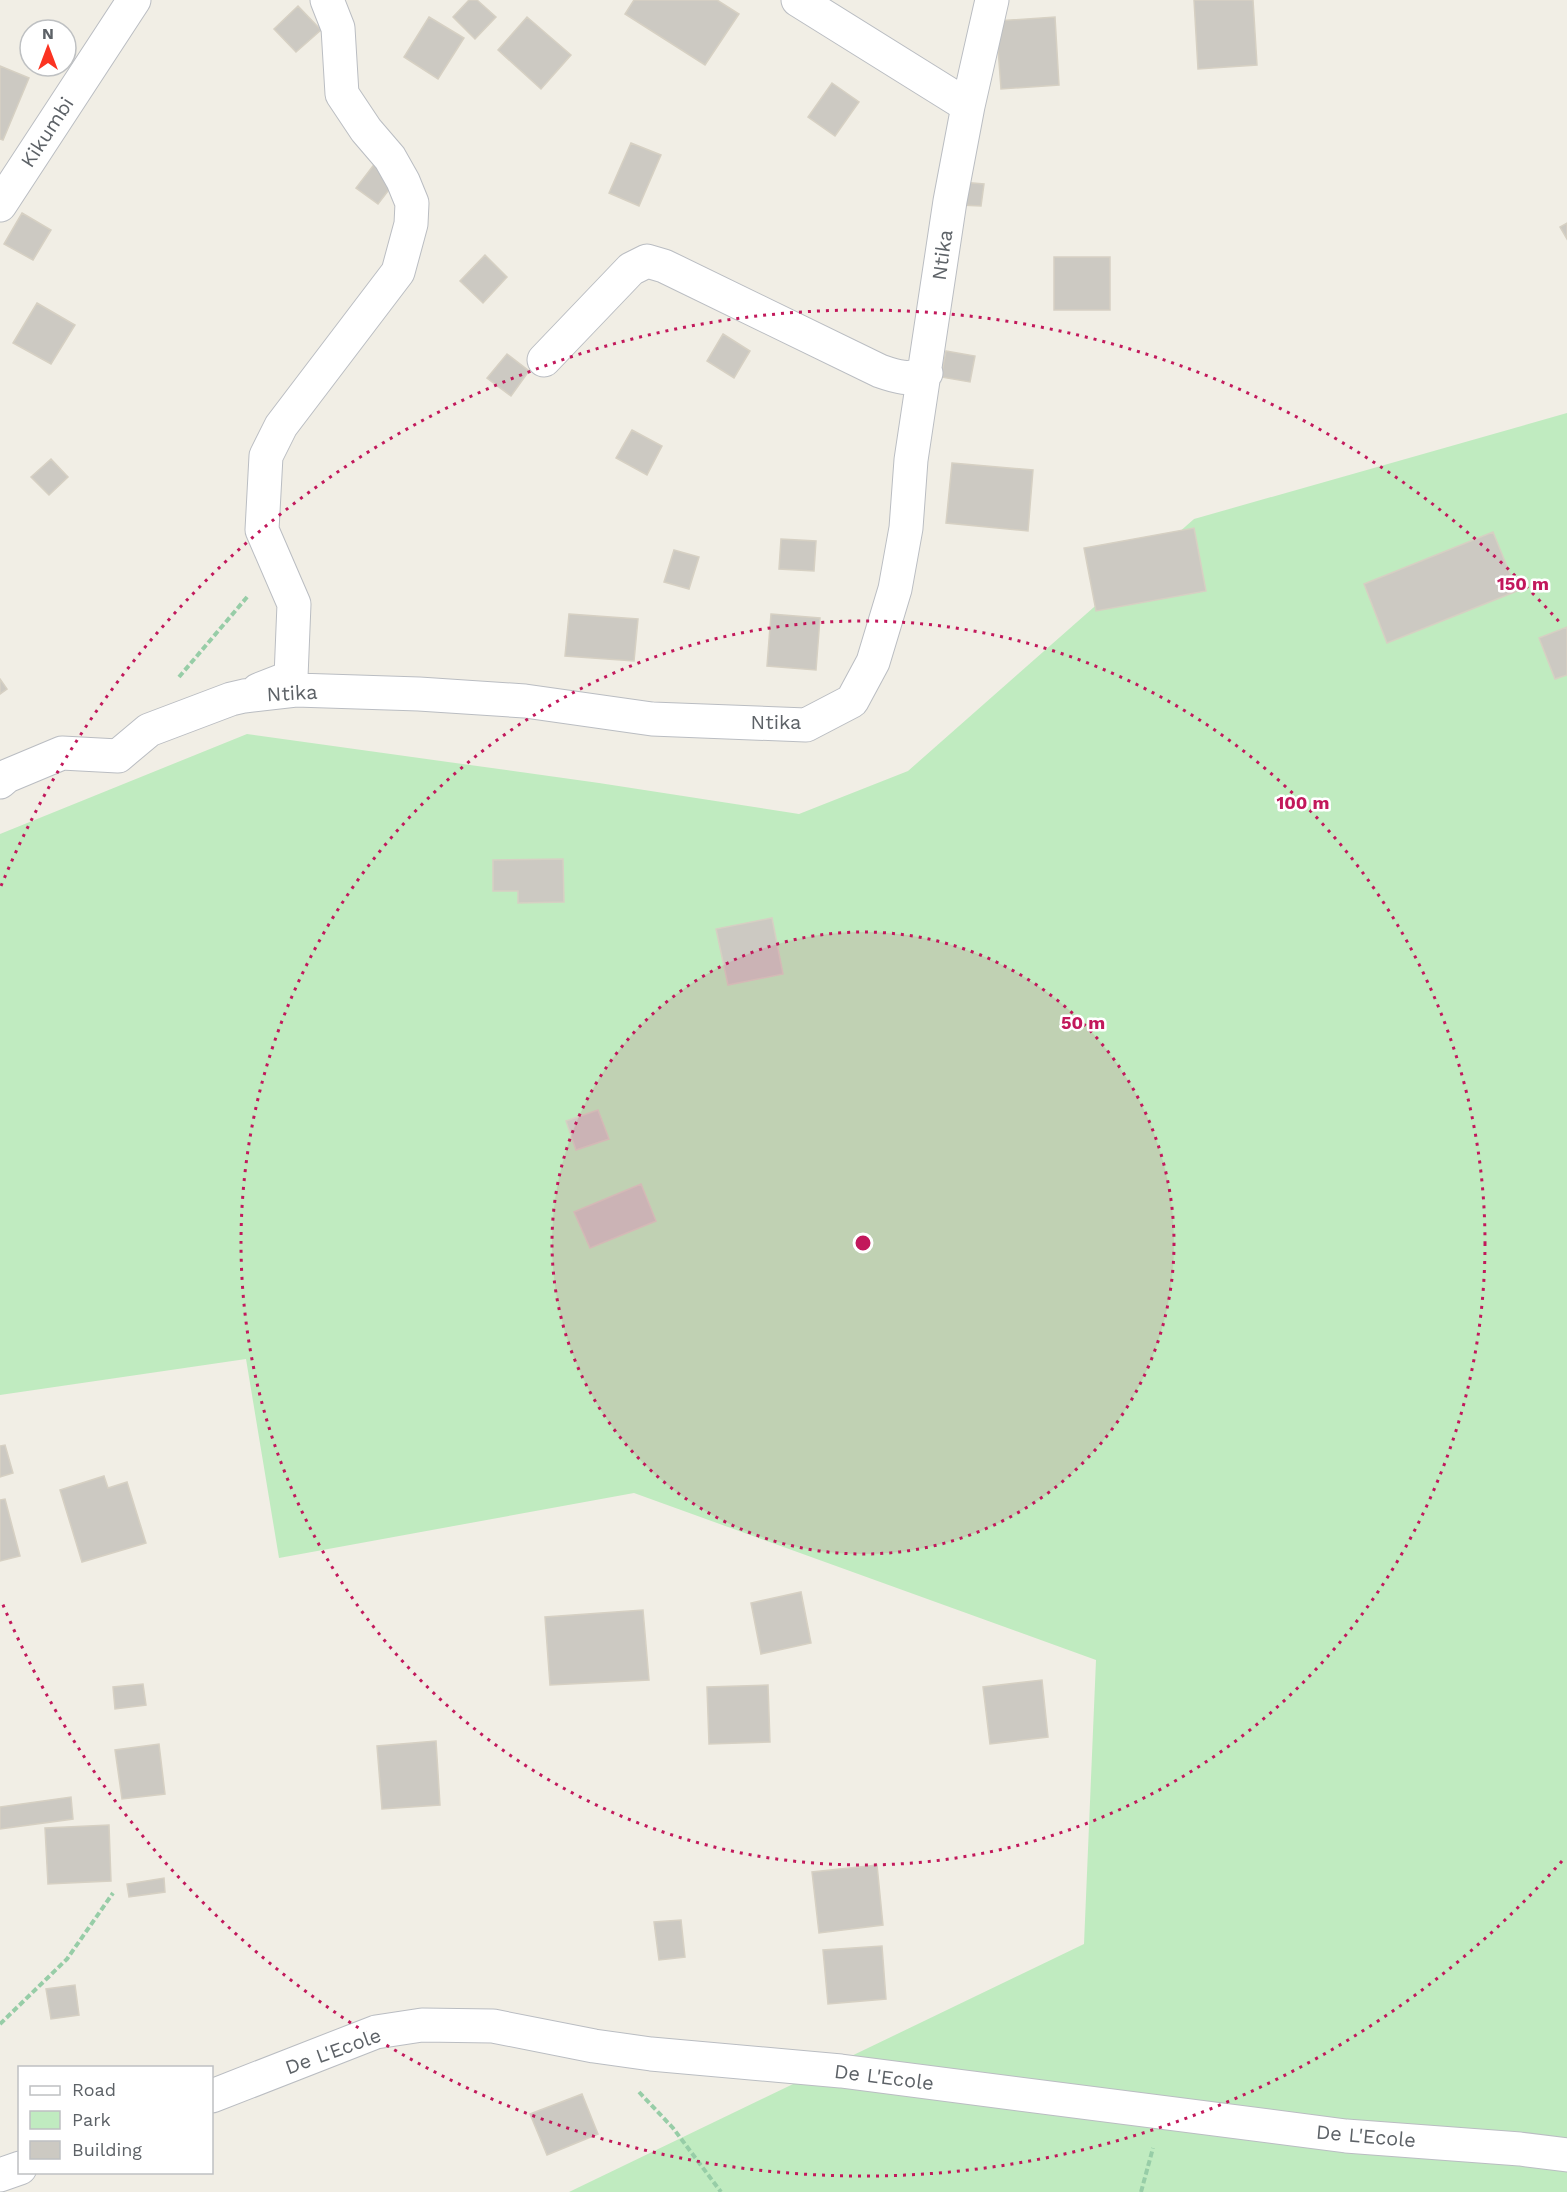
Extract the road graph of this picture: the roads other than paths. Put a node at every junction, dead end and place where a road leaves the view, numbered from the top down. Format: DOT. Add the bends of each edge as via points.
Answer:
graph roads {
  1 [pos="134,0"];
  2 [pos="327,0"];
  3 [pos="798,0"];
  4 [pos="992,0"];
  5 [pos="968,106"];
  6 [pos="0,205"];
  7 [pos="544,360"];
  8 [pos="926,373"];
  9 [pos="231,699"];
  10 [pos="0,782"];
  11 [pos="213,2096"];
  12 [pos="1567,2155"];
  13 [pos="18,2169"];
  14 [pos="0,2175"];
  1 -- 6 [label="street, Kikumbi"];
  2 -- 9 [label="street" via="338,28 342,94 403,181 412,203 411,224 398,272 281,426 266,456 262,530 294,604 291,677"];
  3 -- 5 [label="street"];
  4 -- 5 [label="street, Ntika"];
  5 -- 8 [label="street, Ntika" via="950,201"];
  7 -- 8 [label="street" via="624,275 647,261 880,372 903,378"];
  8 -- 9 [label="street, Ntika" via="911,460 906,528 873,662 852,702 806,725 652,719 525,702 419,694 296,690"];
  9 -- 10 [label="street, Ntika" via="149,730 118,756 62,753"];
  11 -- 12 [label="street, De L'Ecole" via="376,2032 422,2025 493,2026 651,2054 841,2071 1346,2136"];
  13 -- 14 [label="street"];
}
